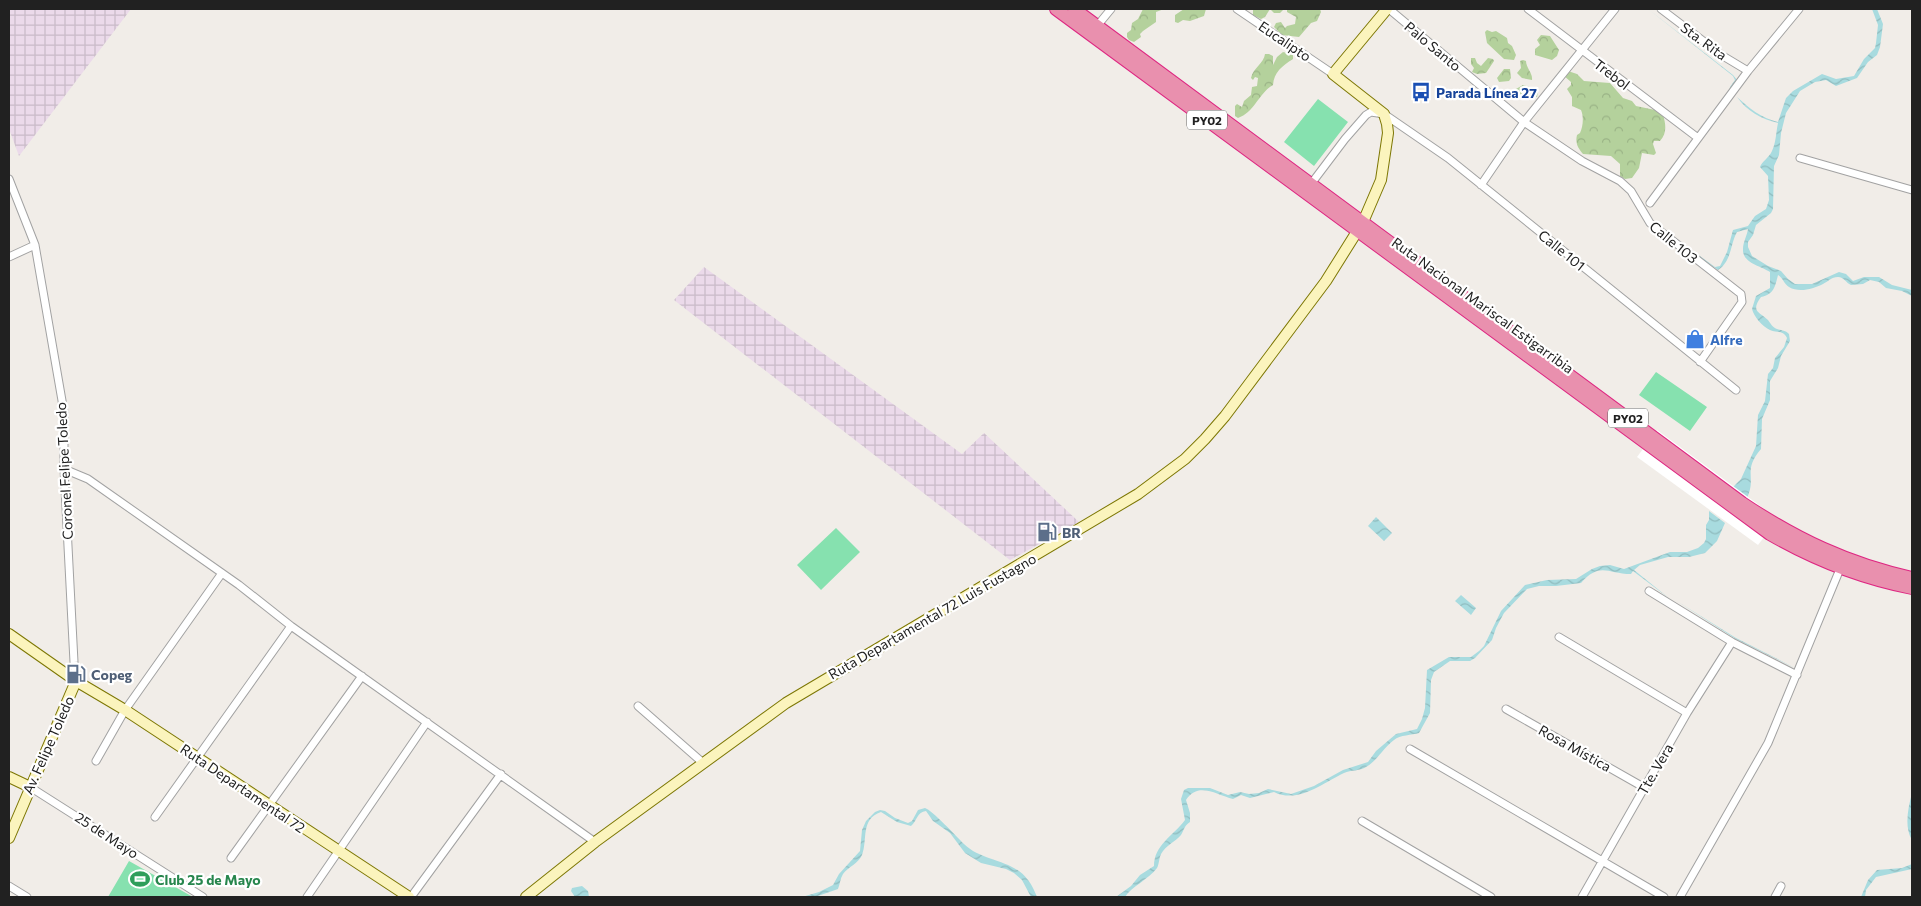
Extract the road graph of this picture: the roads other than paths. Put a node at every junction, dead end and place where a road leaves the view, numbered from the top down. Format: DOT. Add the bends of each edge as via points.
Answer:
graph roads {
  1 [pos="1056,9"];
  2 [pos="1074,9"];
  3 [pos="1111,9"];
  4 [pos="1237,9"];
  5 [pos="1388,9"];
  6 [pos="1528,9"];
  7 [pos="1615,9"];
  8 [pos="1661,9"];
  9 [pos="1799,9"];
  10 [pos="1097,26"];
  11 [pos="1580,50"];
  12 [pos="1748,71"];
  13 [pos="1333,74"];
  14 [pos="1384,114"];
  15 [pos="1524,122"];
  16 [pos="1698,138"];
  17 [pos="1800,158"];
  18 [pos="9,179"];
  19 [pos="1311,184"];
  20 [pos="1481,185"];
  21 [pos="1912,190"];
  22 [pos="1650,203"];
  23 [pos="1361,227"];
  24 [pos="35,245"];
  25 [pos="9,257"];
  26 [pos="1700,362"];
  27 [pos="1736,390"];
  28 [pos="64,469"];
  29 [pos="1840,569"];
  30 [pos="222,573"];
  31 [pos="1912,578"];
  32 [pos="1912,588"];
  33 [pos="1649,592"];
  34 [pos="291,626"];
  35 [pos="9,634"];
  36 [pos="1559,637"];
  37 [pos="1732,642"];
  38 [pos="1797,675"];
  39 [pos="362,676"];
  40 [pos="76,681"];
  41 [pos="638,706"];
  42 [pos="1506,709"];
  43 [pos="126,710"];
  44 [pos="1687,713"];
  45 [pos="427,722"];
  46 [pos="1410,749"];
  47 [pos="197,757"];
  48 [pos="96,761"];
  49 [pos="704,763"];
  50 [pos="501,774"];
  51 [pos="9,777"];
  52 [pos="30,787"];
  53 [pos="1645,788"];
  54 [pos="268,805"];
  55 [pos="154,817"];
  56 [pos="1362,821"];
  57 [pos="9,838"];
  58 [pos="595,842"];
  59 [pos="339,851"];
  60 [pos="231,858"];
  61 [pos="1601,861"];
  62 [pos="9,886"];
  63 [pos="1781,886"];
  64 [pos="27,897"];
  65 [pos="203,897"];
  66 [pos="307,897"];
  67 [pos="410,897"];
  68 [pos="526,897"];
  69 [pos="1491,897"];
  70 [pos="1582,897"];
  71 [pos="1664,897"];
  72 [pos="1680,897"];
  73 [pos="1775,897"];
  1 -- 23 [label="highway, Ruta Nacional Mariscal Estigarribia / PY02"];
  2 -- 10 [label="highway, Ruta Nacional Mariscal Estigarribia / PY02"];
  3 -- 10 [label="street"];
  4 -- 13 [label="street, Eucalipto"];
  5 -- 13 [label="main road"];
  5 -- 15 [label="street, Palo Santo"];
  6 -- 11 [label="street, Trebol"];
  7 -- 11 [label="street"];
  8 -- 12 [label="street, Sta. Rita"];
  9 -- 12 [label="street"];
  10 -- 19 [label="highway, Ruta Nacional Mariscal Estigarribia / PY02"];
  11 -- 15 [label="street"];
  11 -- 16 [label="street, Trebol"];
  12 -- 16 [label="street"];
  13 -- 14 [label="main road"];
  14 -- 19 [label="street" via="1371,112 1366,115"];
  14 -- 20 [label="street, Calle 101"];
  14 -- 23 [label="main road, Ruta Departamental 72 Luis Fustagno" via="1388,133 1381,180"];
  15 -- 20 [label="street"];
  15 -- 26 [label="street, Calle 103" via="1582,161 1620,181 1631,191 1650,223 1741,294 1742,302"];
  16 -- 22 [label="street"];
  17 -- 21 [label="street"];
  18 -- 24 [label="street, Coronel Felipe Toledo"];
  19 -- 23 [label="highway, Ruta Nacional Mariscal Estigarribia / PY02"];
  20 -- 26 [label="street, Calle 101"];
  23 -- 29 [label="highway, Ruta Nacional Mariscal Estigarribia / PY02" via="1738,512 1800,551"];
  23 -- 31 [label="highway, Ruta Nacional Mariscal Estigarribia / PY02" via="1773,524 1832,554"];
  23 -- 49 [label="main road, Ruta Departamental 72 Luis Fustagno" via="1256,377 1185,458 1138,494 786,702"];
  24 -- 25 [label="street"];
  24 -- 28 [label="street, Coronel Felipe Toledo" via="64,412"];
  26 -- 27 [label="street, Calle 101"];
  28 -- 30 [label="street" via="88,480"];
  28 -- 40 [label="street, Coronel Felipe Toledo"];
  29 -- 32 [label="highway, Ruta Nacional Mariscal Estigarribia / PY02"];
  29 -- 38 [label="street"];
  30 -- 34 [label="street"];
  30 -- 43 [label="street"];
  33 -- 37 [label="street"];
  34 -- 39 [label="street"];
  34 -- 47 [label="street"];
  35 -- 40 [label="main road, Ruta Departamental 72"];
  36 -- 44 [label="street"];
  37 -- 38 [label="street"];
  37 -- 44 [label="street, Tte. Vera"];
  38 -- 72 [label="street" via="1768,743"];
  39 -- 45 [label="street"];
  39 -- 54 [label="street"];
  40 -- 43 [label="main road, Ruta Departamental 72"];
  40 -- 52 [label="main road, Av. Felipe Toledo"];
  41 -- 49 [label="street"];
  42 -- 53 [label="street, Rosa Mística"];
  43 -- 47 [label="main road, Ruta Departamental 72"];
  43 -- 48 [label="street"];
  44 -- 53 [label="street, Tte. Vera"];
  45 -- 50 [label="street"];
  45 -- 59 [label="street"];
  46 -- 61 [label="street"];
  47 -- 54 [label="main road, Ruta Departamental 72"];
  47 -- 55 [label="street"];
  49 -- 58 [label="main road, Ruta Departamental 72 Luis Fustagno"];
  50 -- 58 [label="street"];
  50 -- 67 [label="street"];
  51 -- 52 [label="main road, 25 de Mayo"];
  52 -- 57 [label="main road, Av. Felipe Toledo"];
  52 -- 65 [label="street, 25 de Mayo"];
  53 -- 61 [label="street, Tte. Vera"];
  54 -- 59 [label="main road, Ruta Departamental 72"];
  54 -- 60 [label="street"];
  56 -- 69 [label="street"];
  58 -- 68 [label="main road, Ruta Departamental 72 Luis Fustagno"];
  59 -- 66 [label="street"];
  59 -- 67 [label="main road, Ruta Departamental 72"];
  61 -- 70 [label="street, Tte. Vera"];
  61 -- 71 [label="street"];
  62 -- 64 [label="street"];
  63 -- 73 [label="street"];
}
